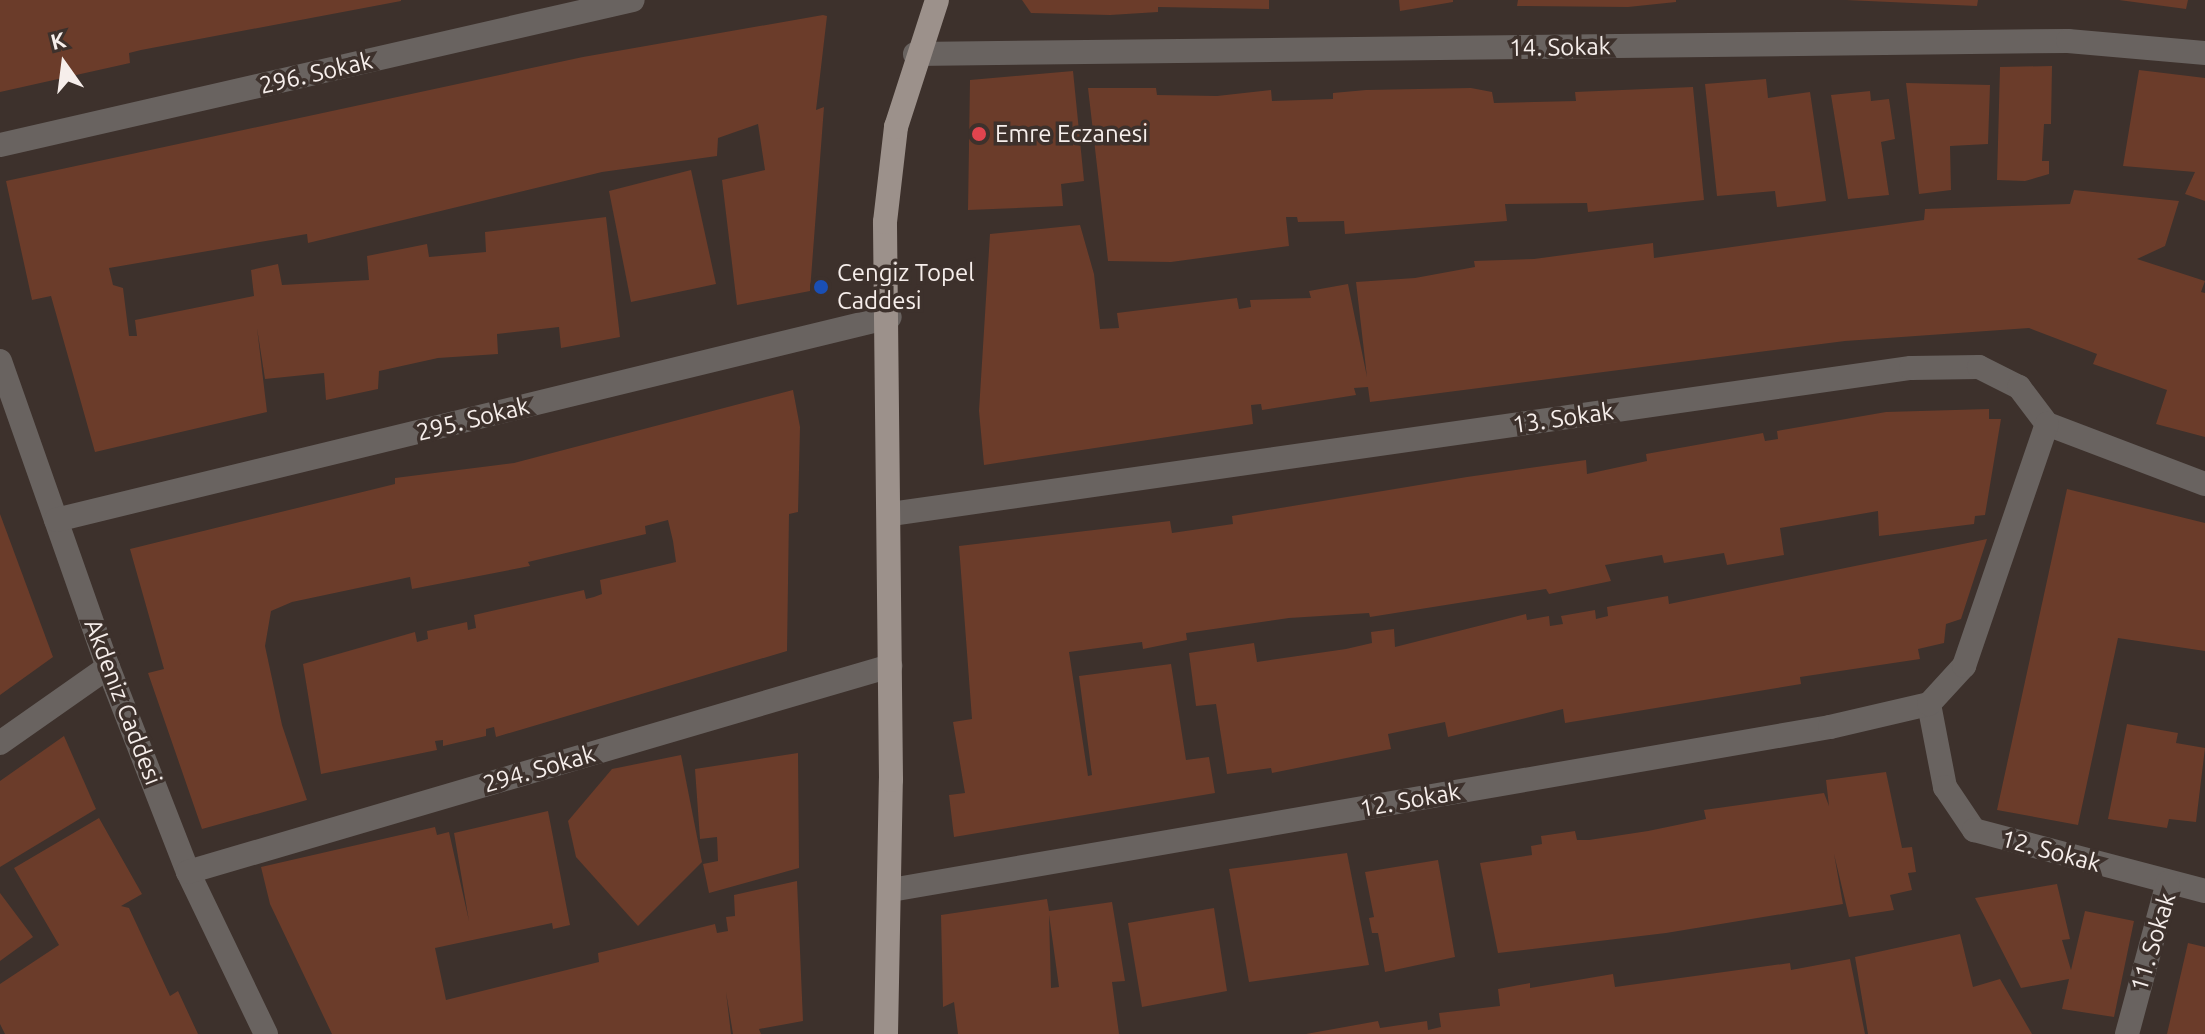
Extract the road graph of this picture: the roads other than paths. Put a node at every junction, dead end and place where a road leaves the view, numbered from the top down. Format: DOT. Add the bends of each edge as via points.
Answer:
graph roads {
  1 [pos="633,0"];
  2 [pos="937,0"];
  3 [pos="2205,53"];
  4 [pos="915,54"];
  5 [pos="0,145"];
  6 [pos="890,317"];
  7 [pos="0,361"];
  8 [pos="2047,424"];
  9 [pos="2205,484"];
  10 [pos="891,514"];
  11 [pos="56,520"];
  12 [pos="890,666"];
  13 [pos="108,667"];
  14 [pos="1929,704"];
  15 [pos="0,743"];
  16 [pos="188,872"];
  17 [pos="2168,882"];
  18 [pos="891,890"];
  19 [pos="2205,891"];
  20 [pos="266,1034"];
  21 [pos="886,1034"];
  22 [pos="2127,1034"];
  1 -- 5 [label="street, 296. Sokak"];
  2 -- 4 [label="main road"];
  3 -- 4 [label="street, 14. Sokak" via="2068,41"];
  4 -- 6 [label="main road" via="896,127 885,222"];
  6 -- 10 [label="main road"];
  6 -- 11 [label="street, 295. Sokak"];
  7 -- 11 [label="street, Akdeniz Caddesi"];
  8 -- 9 [label="street"];
  8 -- 10 [label="street, 13. Sokak" via="2019,387 1979,367 1911,368"];
  8 -- 14 [label="street" via="1964,666"];
  10 -- 12 [label="main road"];
  11 -- 13 [label="street, Akdeniz Caddesi"];
  12 -- 16 [label="street, 294. Sokak"];
  12 -- 18 [label="main road"];
  13 -- 15 [label="street"];
  13 -- 16 [label="street, Akdeniz Caddesi"];
  14 -- 17 [label="street, 12. Sokak" via="1945,787 1974,830"];
  14 -- 18 [label="street, 12. Sokak" via="1830,727"];
  16 -- 20 [label="street, Akdeniz Caddesi"];
  17 -- 19 [label="street, 11. Sokak"];
  17 -- 22 [label="street, 11. Sokak"];
  18 -- 21 [label="main road"];
}
